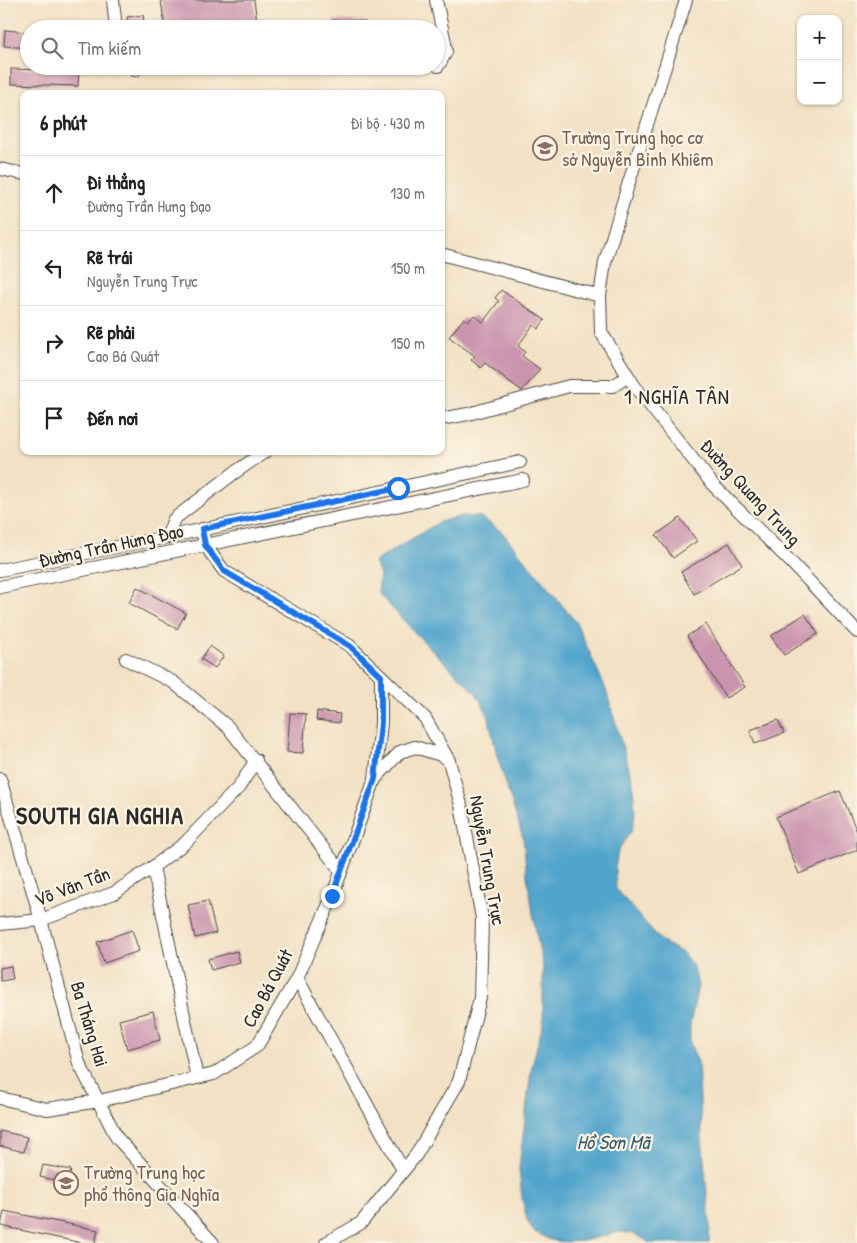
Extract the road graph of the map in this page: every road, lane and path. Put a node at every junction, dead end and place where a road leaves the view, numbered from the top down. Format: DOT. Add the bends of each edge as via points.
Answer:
graph roads {
  1 [pos="113,0"];
  2 [pos="436,0"];
  3 [pos="686,0"];
  4 [pos="115,20"];
  5 [pos="440,20"];
  6 [pos="0,169"];
  7 [pos="20,173"];
  8 [pos="445,255"];
  9 [pos="600,296"];
  10 [pos="628,376"];
  11 [pos="445,418"];
  12 [pos="260,455"];
  13 [pos="520,462"];
  14 [pos="523,480"];
  15 [pos="398,488"];
  16 [pos="401,505"];
  17 [pos="202,529"];
  18 [pos="167,537"];
  19 [pos="205,545"];
  20 [pos="0,570"];
  21 [pos="0,587"];
  22 [pos="857,632"];
  23 [pos="126,659"];
  24 [pos="381,676"];
  25 [pos="256,760"];
  26 [pos="450,761"];
  27 [pos="0,779"];
  28 [pos="375,779"];
  29 [pos="153,867"];
  30 [pos="341,871"];
  31 [pos="41,920"];
  32 [pos="0,924"];
  33 [pos="297,978"];
  34 [pos="198,1078"];
  35 [pos="0,1098"];
  36 [pos="99,1101"];
  37 [pos="403,1170"];
  38 [pos="212,1242"];
  39 [pos="326,1243"];
  1 -- 4 [label="street"];
  2 -- 5 [label="street"];
  3 -- 9 [label="street, Đường Quang Trung" via="620,210 605,262"];
  6 -- 7 [label="street"];
  8 -- 9 [label="street"];
  9 -- 10 [label="street, Đường Quang Trung" via="601,332"];
  10 -- 11 [label="street" via="612,386 569,386"];
  10 -- 22 [label="street, Đường Quang Trung" via="714,486"];
  12 -- 18 [label="street" via="174,519"];
  13 -- 15 [label="street, Đường Trần Hưng Đạo"];
  14 -- 16 [label="street, Đường Trần Hưng Đạo"];
  15 -- 16 [label="street"];
  15 -- 17 [label="street, Đường Trần Hưng Đạo"];
  16 -- 19 [label="street, Đường Trần Hưng Đạo"];
  17 -- 18 [label="street, Đường Trần Hưng Đạo"];
  17 -- 19 [label="street"];
  18 -- 20 [label="street, Đường Trần Hưng Đạo"];
  19 -- 21 [label="street, Đường Trần Hưng Đạo"];
  19 -- 24 [label="street, Nguyễn Trung Trực" via="224,571 350,646"];
  23 -- 25 [label="street" via="173,682 228,727"];
  24 -- 26 [label="street, Nguyễn Trung Trực" via="425,718"];
  24 -- 28 [label="street, Cao Bá Quát" via="381,723"];
  25 -- 29 [label="street, Võ Văn Tần" via="239,787 185,843"];
  25 -- 30 [label="street"];
  26 -- 28 [label="street, Cao Bá Quát" via="415,747 400,752"];
  26 -- 37 [label="street, Nguyễn Trung Trực" via="482,918 480,998 459,1081 416,1155"];
  27 -- 31 [label="street, Ba Tháng Hai"];
  28 -- 30 [label="street, Cao Bá Quát"];
  29 -- 31 [label="street, Võ Văn Tần" via="114,893"];
  29 -- 34 [label="street"];
  30 -- 33 [label="street, Cao Bá Quát"];
  31 -- 32 [label="street, Võ Văn Tần"];
  31 -- 36 [label="street, Ba Tháng Hai" via="79,1063"];
  33 -- 34 [label="street, Cao Bá Quát" via="257,1046 214,1074"];
  33 -- 37 [label="street"];
  34 -- 36 [label="street, Cao Bá Quát"];
  35 -- 36 [label="street, Cao Bá Quát" via="47,1109"];
  36 -- 38 [label="street, Ba Tháng Hai" via="117,1138"];
  37 -- 39 [label="street, Nguyễn Trung Trực" via="361,1223"];
}
